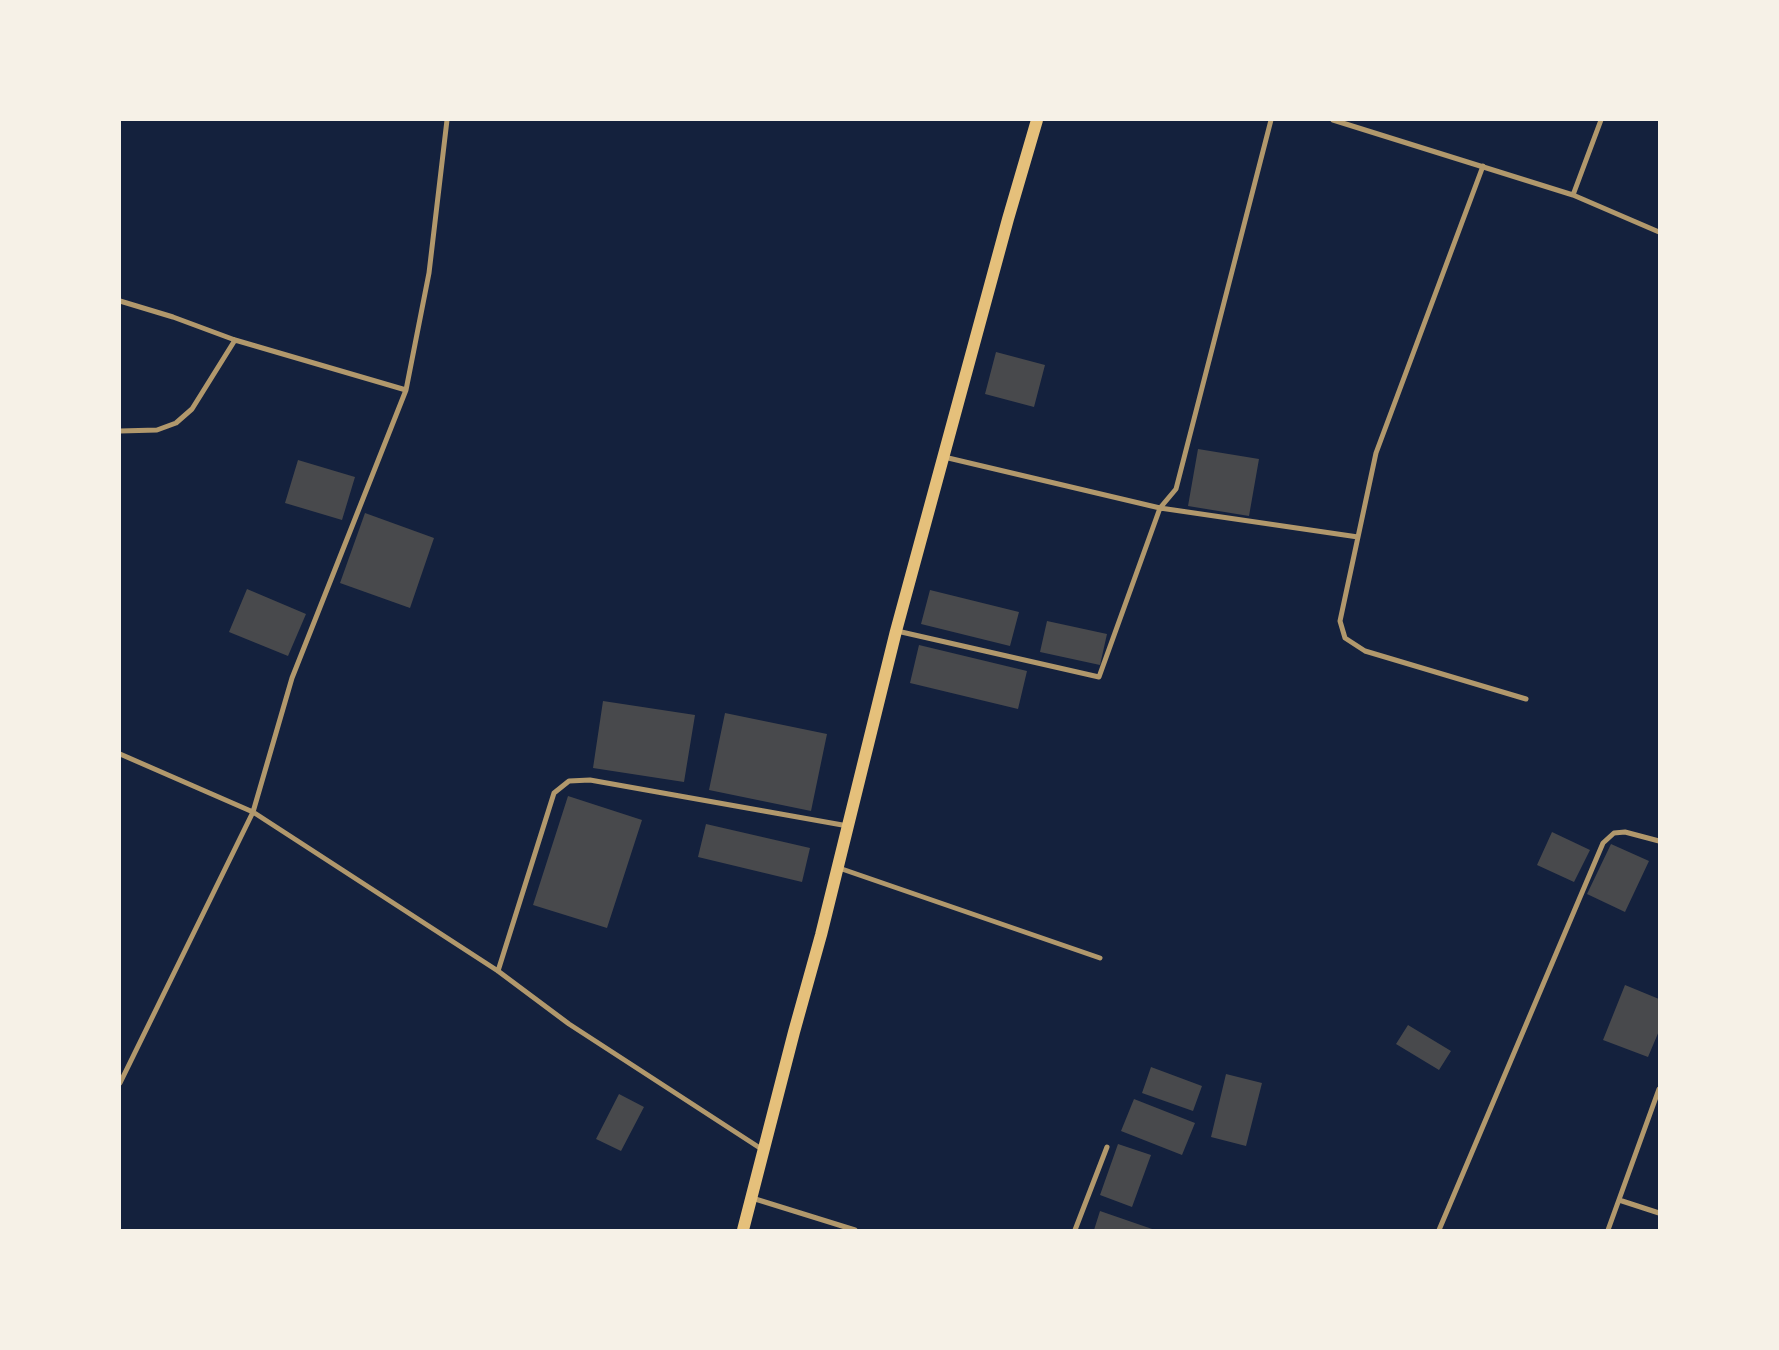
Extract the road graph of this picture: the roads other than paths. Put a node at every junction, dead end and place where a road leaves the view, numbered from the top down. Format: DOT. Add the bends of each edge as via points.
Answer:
graph roads {
  1 [pos="447,120"];
  2 [pos="1037,120"];
  3 [pos="1271,120"];
  4 [pos="1333,120"];
  5 [pos="1601,120"];
  6 [pos="1483,166"];
  7 [pos="1573,195"];
  8 [pos="1659,232"];
  9 [pos="120,301"];
  10 [pos="235,340"];
  11 [pos="406,390"];
  12 [pos="120,431"];
  13 [pos="943,456"];
  14 [pos="1160,508"];
  15 [pos="1358,537"];
  16 [pos="896,631"];
  17 [pos="1526,699"];
  18 [pos="120,754"];
  19 [pos="252,812"];
  20 [pos="849,826"];
  21 [pos="1659,841"];
  22 [pos="838,868"];
  23 [pos="1100,958"];
  24 [pos="498,971"];
  25 [pos="120,1083"];
  26 [pos="1659,1089"];
  27 [pos="1107,1147"];
  28 [pos="763,1151"];
  29 [pos="751,1198"];
  30 [pos="1619,1200"];
  31 [pos="1659,1213"];
  32 [pos="743,1230"];
  33 [pos="855,1230"];
  34 [pos="1075,1230"];
  35 [pos="1439,1230"];
  36 [pos="1608,1230"];
  1 -- 11 [label="street" via="429,273"];
  2 -- 13 [label="main road"];
  3 -- 14 [label="street" via="1176,489"];
  4 -- 6 [label="street"];
  5 -- 7 [label="street"];
  6 -- 7 [label="street"];
  6 -- 15 [label="street" via="1376,453"];
  7 -- 8 [label="street"];
  9 -- 10 [label="street"];
  10 -- 11 [label="street"];
  10 -- 12 [label="street" via="192,409 176,422 157,430"];
  11 -- 19 [label="street" via="292,678"];
  13 -- 14 [label="street"];
  13 -- 16 [label="main road"];
  14 -- 15 [label="street"];
  14 -- 16 [label="street" via="1099,677"];
  15 -- 17 [label="street" via="1340,620 1345,638 1365,650"];
  16 -- 20 [label="main road"];
  18 -- 19 [label="street"];
  19 -- 24 [label="street"];
  19 -- 25 [label="street"];
  20 -- 22 [label="main road"];
  20 -- 24 [label="street" via="590,780 569,781 554,792"];
  21 -- 35 [label="street" via="1619,832 1603,844"];
  22 -- 23 [label="street"];
  22 -- 28 [label="main road"];
  24 -- 28 [label="street" via="569,1024"];
  26 -- 30 [label="street"];
  27 -- 34 [label="street"];
  28 -- 29 [label="main road"];
  29 -- 32 [label="main road"];
  29 -- 33 [label="street"];
  30 -- 31 [label="street"];
  30 -- 36 [label="street"];
}
